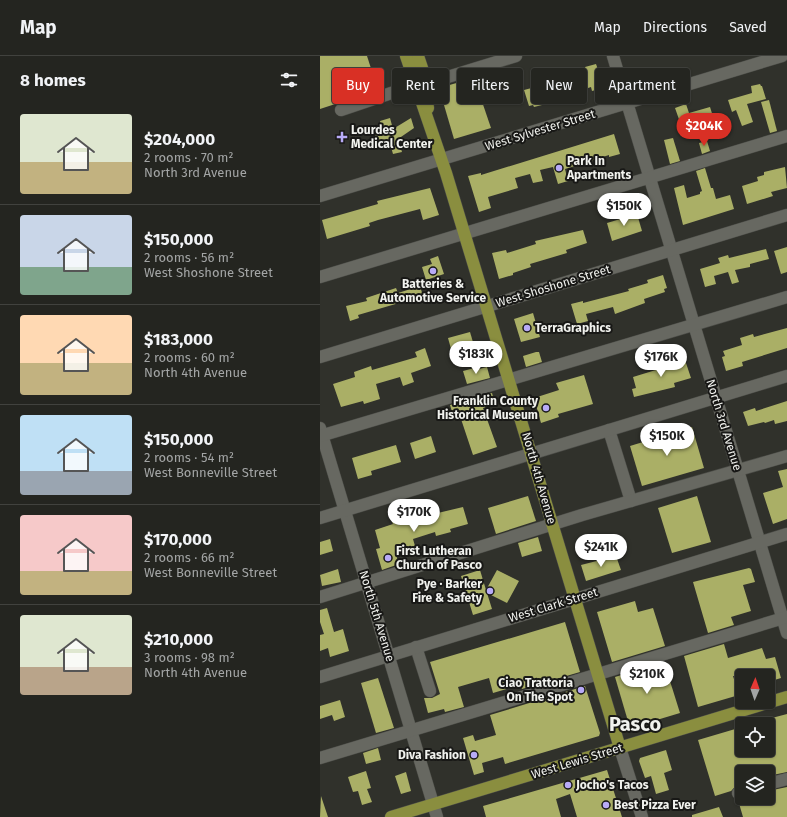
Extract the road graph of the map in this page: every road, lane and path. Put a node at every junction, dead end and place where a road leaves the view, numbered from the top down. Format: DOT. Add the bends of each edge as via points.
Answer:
graph roads {
  1 [pos="406,56"];
  2 [pos="418,56"];
  3 [pos="516,56"];
  4 [pos="613,56"];
  5 [pos="782,56"];
  6 [pos="412,68"];
  7 [pos="419,68"];
  8 [pos="617,68"];
  9 [pos="449,76"];
  10 [pos="690,84"];
  11 [pos="392,93"];
  12 [pos="425,104"];
  13 [pos="624,104"];
  14 [pos="627,104"];
  15 [pos="341,110"];
  16 [pos="787,136"];
  17 [pos="441,160"];
  18 [pos="650,177"];
  19 [pos="320,196"];
  20 [pos="787,215"];
  21 [pos="464,233"];
  22 [pos="672,250"];
  23 [pos="320,277"];
  24 [pos="787,297"];
  25 [pos="486,306"];
  26 [pos="694,325"];
  27 [pos="320,357"];
  28 [pos="787,376"];
  29 [pos="509,379"];
  30 [pos="716,398"];
  31 [pos="609,430"];
  32 [pos="321,433"];
  33 [pos="532,454"];
  34 [pos="787,456"];
  35 [pos="738,470"];
  36 [pos="631,501"];
  37 [pos="345,510"];
  38 [pos="320,518"];
  39 [pos="552,525"];
  40 [pos="787,534"];
  41 [pos="759,542"];
  42 [pos="367,583"];
  43 [pos="320,597"];
  44 [pos="574,599"];
  45 [pos="785,618"];
  46 [pos="787,633"];
  47 [pos="416,647"];
  48 [pos="389,657"];
  49 [pos="597,674"];
  50 [pos="320,677"];
  51 [pos="430,691"];
  52 [pos="787,697"];
  53 [pos="411,731"];
  54 [pos="620,748"];
  55 [pos="320,758"];
  56 [pos="787,779"];
  57 [pos="775,782"];
  58 [pos="433,804"];
  59 [pos="391,817"];
  60 [pos="437,817"];
  61 [pos="642,817"];
  1 -- 6 [label="main road, North 4th Avenue"];
  2 -- 7 [label="main road, North 4th Avenue"];
  3 -- 9 [label="street"];
  4 -- 8 [label="street, North 3rd Avenue"];
  5 -- 10 [label="street, West Sylvester Street"];
  11 -- 15 [label="street"];
  12 -- 17 [label="main road, North 4th Avenue"];
  13 -- 17 [label="street, West Sylvester Street"];
  14 -- 18 [label="street, North 3rd Avenue"];
  16 -- 18 [label="street"];
  17 -- 19 [label="street, West Sylvester Street"];
  17 -- 21 [label="main road, North 4th Avenue"];
  18 -- 21 [label="street"];
  18 -- 22 [label="street, North 3rd Avenue"];
  20 -- 22 [label="street, West Shoshone Street"];
  21 -- 23 [label="street"];
  21 -- 25 [label="main road, North 4th Avenue"];
  22 -- 25 [label="street, West Shoshone Street"];
  22 -- 26 [label="street, North 3rd Avenue"];
  24 -- 26 [label="street"];
  25 -- 27 [label="street, West Shoshone Street"];
  25 -- 29 [label="main road, North 4th Avenue"];
  26 -- 29 [label="street"];
  26 -- 30 [label="street, North 3rd Avenue"];
  28 -- 30 [label="street"];
  29 -- 32 [label="street"];
  29 -- 33 [label="main road, North 4th Avenue"];
  30 -- 31 [label="street"];
  30 -- 35 [label="street, North 3rd Avenue"];
  31 -- 33 [label="street"];
  31 -- 36 [label="street"];
  32 -- 37 [label="street, North 5th Avenue"];
  33 -- 37 [label="street"];
  33 -- 39 [label="main road, North 4th Avenue"];
  34 -- 35 [label="street"];
  35 -- 36 [label="street"];
  35 -- 41 [label="street, North 3rd Avenue"];
  36 -- 39 [label="street"];
  37 -- 38 [label="street"];
  37 -- 42 [label="street, North 5th Avenue"];
  39 -- 42 [label="street"];
  39 -- 44 [label="main road, North 4th Avenue"];
  40 -- 41 [label="street, West Clark Street"];
  41 -- 44 [label="street, West Clark Street"];
  41 -- 45 [label="street, North 3rd Avenue"];
  42 -- 43 [label="street"];
  42 -- 48 [label="street, North 5th Avenue"];
  44 -- 47 [label="street, West Clark Street"];
  44 -- 49 [label="main road, North 4th Avenue"];
  45 -- 46 [label="street, North 3rd Avenue"];
  45 -- 49 [label="street"];
  47 -- 48 [label="street, West Clark Street"];
  47 -- 51 [label="street"];
  48 -- 50 [label="street, West Clark Street"];
  48 -- 53 [label="street, North 5th Avenue"];
  49 -- 53 [label="street"];
  49 -- 54 [label="main road, North 4th Avenue"];
  52 -- 54 [label="main road, West Lewis Street"];
  53 -- 55 [label="street"];
  53 -- 58 [label="street, North 5th Avenue"];
  54 -- 58 [label="main road, West Lewis Street"];
  54 -- 61 [label="street"];
  56 -- 57 [label="street"];
  58 -- 59 [label="main road, West Lewis Street"];
  58 -- 60 [label="street, North 5th Avenue"];
}
